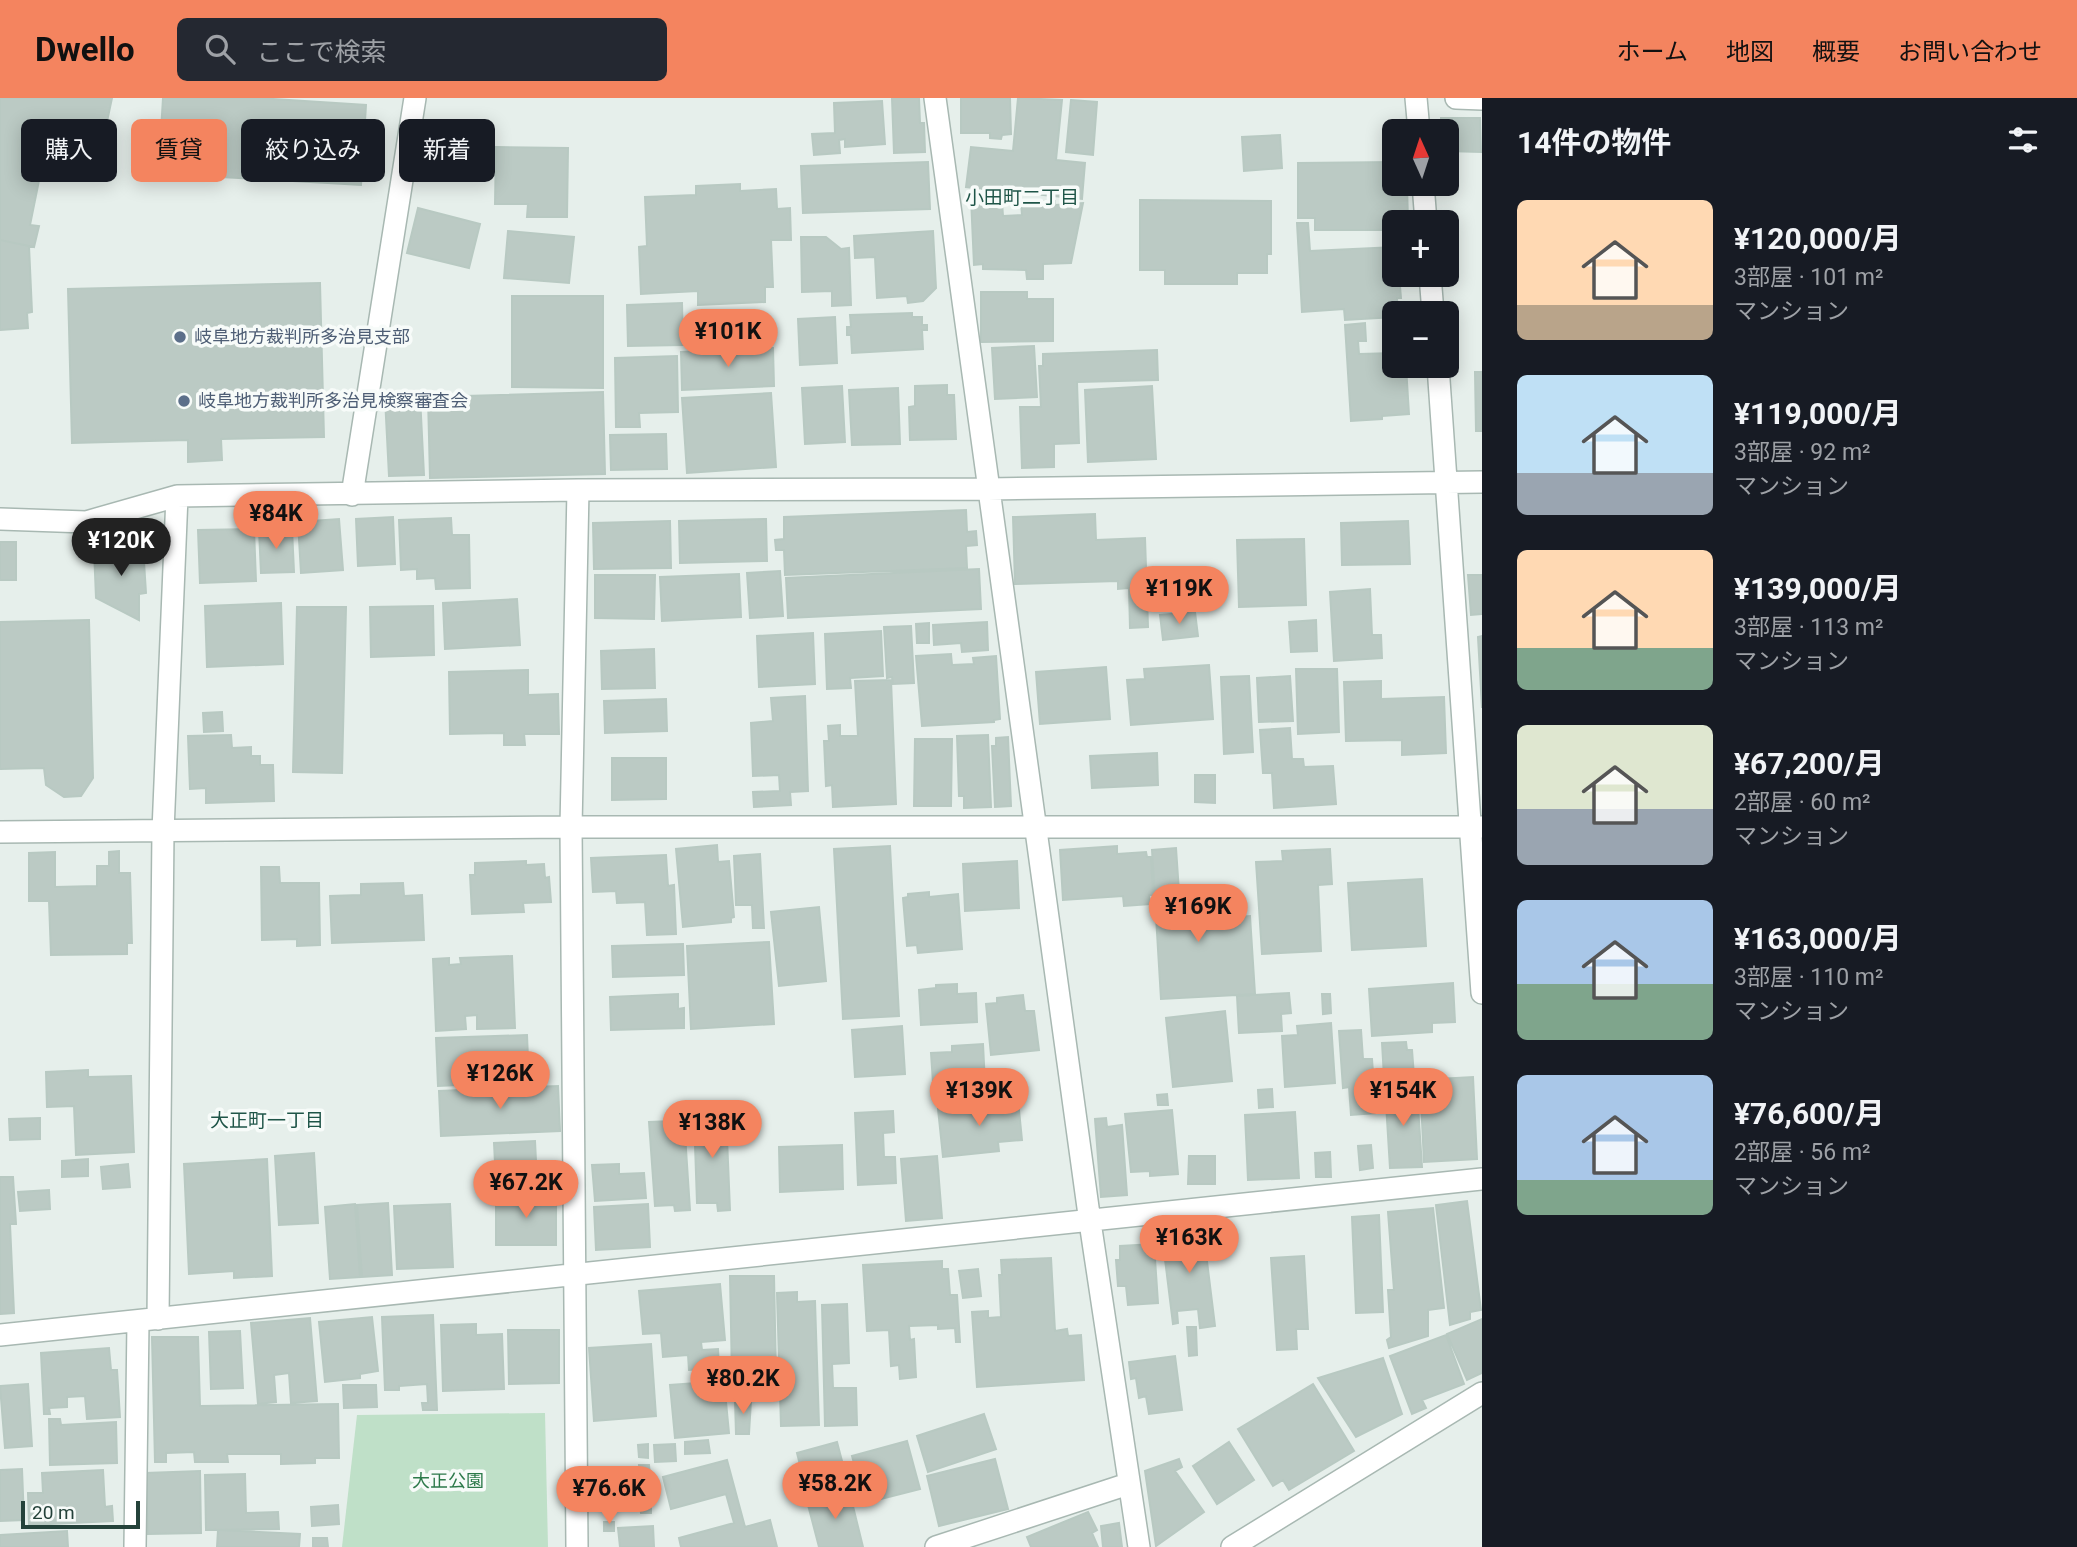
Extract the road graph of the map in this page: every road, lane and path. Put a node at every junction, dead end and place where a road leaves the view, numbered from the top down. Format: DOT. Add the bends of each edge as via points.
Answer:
graph roads {
  1 [pos="415,98"];
  2 [pos="935,98"];
  3 [pos="1416,98"];
  4 [pos="1456,98"];
  5 [pos="1482,99"];
  6 [pos="1418,119"];
  7 [pos="1438,378"];
  8 [pos="1447,482"];
  9 [pos="1482,482"];
  10 [pos="988,489"];
  11 [pos="578,490"];
  12 [pos="352,495"];
  13 [pos="177,496"];
  14 [pos="0,519"];
  15 [pos="1476,826"];
  16 [pos="571,827"];
  17 [pos="1035,827"];
  18 [pos="163,831"];
  19 [pos="0,832"];
  20 [pos="1482,993"];
  21 [pos="1482,1179"];
  22 [pos="1090,1222"];
  23 [pos="576,1273"];
  24 [pos="148,1320"];
  25 [pos="0,1335"];
  26 [pos="1482,1393"];
  27 [pos="1128,1484"];
  28 [pos="135,1547"];
  29 [pos="577,1547"];
  30 [pos="936,1547"];
  31 [pos="1139,1547"];
  32 [pos="1233,1547"];
  1 -- 12 [label="street"];
  2 -- 10 [label="street"];
  3 -- 6 [label="street"];
  4 -- 5 [label="street"];
  7 -- 8 [label="street"];
  8 -- 9 [label="street"];
  8 -- 10 [label="street"];
  8 -- 15 [label="street"];
  10 -- 11 [label="street"];
  10 -- 17 [label="street"];
  11 -- 12 [label="street"];
  11 -- 16 [label="street"];
  12 -- 13 [label="street"];
  13 -- 14 [label="street" via="86,522"];
  13 -- 18 [label="street"];
  15 -- 17 [label="street"];
  15 -- 20 [label="street"];
  16 -- 17 [label="street"];
  16 -- 18 [label="street"];
  16 -- 23 [label="street"];
  17 -- 22 [label="street"];
  18 -- 19 [label="street"];
  18 -- 24 [label="street"];
  21 -- 22 [label="street"];
  22 -- 23 [label="street"];
  22 -- 27 [label="street"];
  23 -- 24 [label="street"];
  23 -- 29 [label="street"];
  24 -- 25 [label="street"];
  24 -- 28 [label="street"];
  26 -- 32 [label="street"];
  27 -- 30 [label="street"];
  27 -- 31 [label="street"];
}
